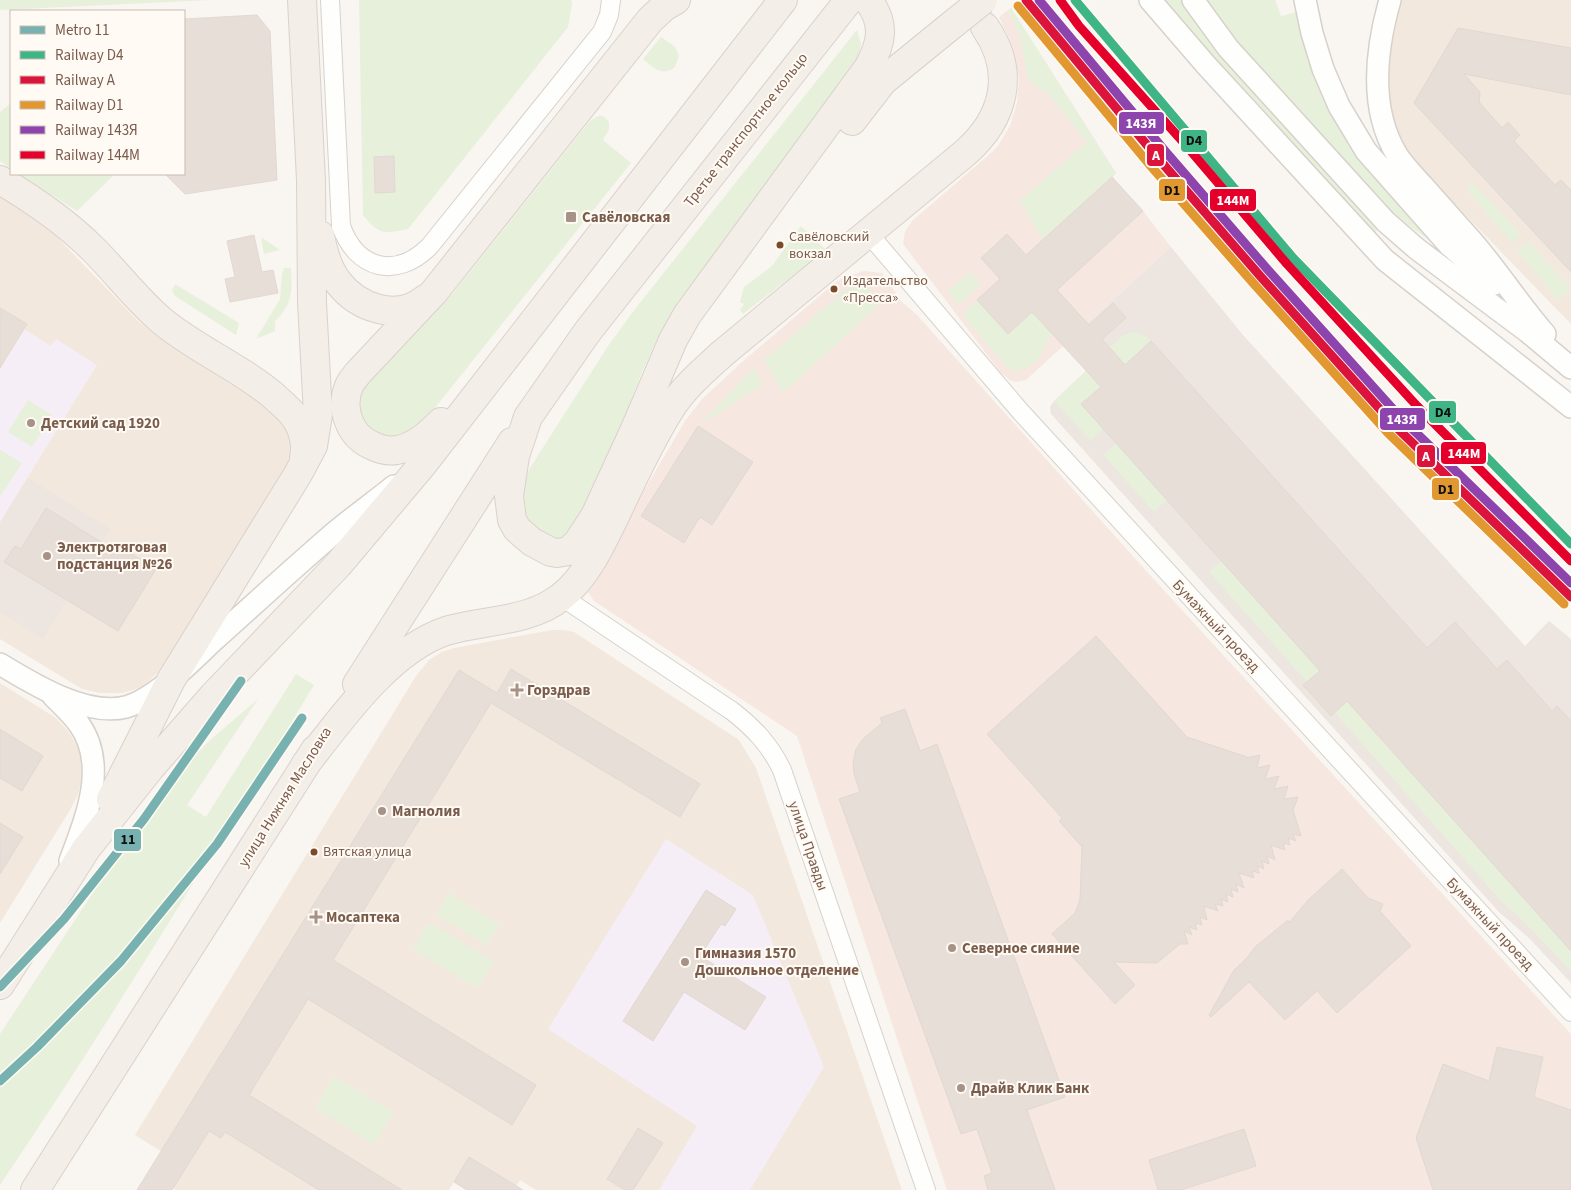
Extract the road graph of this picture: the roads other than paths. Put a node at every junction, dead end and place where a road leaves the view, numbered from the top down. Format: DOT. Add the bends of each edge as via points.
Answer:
graph roads {
  1 [pos="302,0"];
  2 [pos="330,0"];
  3 [pos="611,0"];
  4 [pos="676,0"];
  5 [pos="783,0"];
  6 [pos="849,0"];
  7 [pos="868,0"];
  8 [pos="984,0"];
  9 [pos="1150,0"];
  10 [pos="1193,0"];
  11 [pos="1305,0"];
  12 [pos="1390,0"];
  13 [pos="985,27"];
  14 [pos="0,180"];
  15 [pos="311,180"];
  16 [pos="868,233"];
  17 [pos="434,292"];
  18 [pos="1524,310"];
  19 [pos="1571,366"];
  20 [pos="494,373"];
  21 [pos="536,406"];
  22 [pos="1571,407"];
  23 [pos="423,464"];
  24 [pos="640,464"];
  25 [pos="298,474"];
  26 [pos="562,597"];
  27 [pos="0,664"];
  28 [pos="171,680"];
  29 [pos="51,694"];
  30 [pos="305,765"];
  31 [pos="86,849"];
  32 [pos="59,890"];
  33 [pos="0,985"];
  34 [pos="1571,1012"];
  35 [pos="35,1190"];
  36 [pos="926,1190"];
  1 -- 15 [label="main road"];
  2 -- 3 [label="street" via="341,226 346,240 365,260 393,266 419,257 429,247 602,32"];
  4 -- 17 [label="main road" via="650,20"];
  5 -- 20 [label="main road"];
  6 -- 21 [label="main road, Третье транспортное кольцо" via="588,330"];
  7 -- 21 [label="main road" via="880,21 881,33 868,68 687,316 673,340 595,516 569,551 551,552 532,542 512,520 509,496 512,469 523,430"];
  8 -- 24 [label="main road, bridge" via="883,81 706,316 672,377"];
  9 -- 22 [label="street" via="1385,260"];
  10 -- 19 [label="street" via="1228,48 1386,222"];
  11 -- 18 [label="street" via="1323,69 1339,106 1366,151 1449,245"];
  12 -- 18 [label="street" via="1377,68 1386,132 1398,155 1474,243"];
  13 -- 16 [label="main road" via="1000,54 1002,71 999,106 992,122 976,143"];
  14 -- 25 [label="main road" via="68,225 163,322 248,375 286,407 302,430 306,448"];
  15 -- 17 [label="main road" via="327,262 348,294 373,307 391,311 411,307"];
  15 -- 25 [label="main road" via="312,302 318,415 313,446"];
  16 -- 24 [label="main road" via="690,383 669,411"];
  16 -- 34 [label="street, Бумажный проезд" via="1020,411"];
  17 -- 20 [label="main road" via="349,385 346,413 354,431 364,442 380,449 396,451 414,445"];
  18 -- 19 [label="street"];
  20 -- 23 [label="main road"];
  21 -- 30 [label="main road, улица Нижняя Масловка"];
  23 -- 28 [label="street" via="328,538"];
  23 -- 31 [label="main road" via="338,565 151,767"];
  24 -- 26 [label="main road" via="596,555"];
  25 -- 28 [label="main road"];
  26 -- 30 [label="main road" via="545,607 508,619 446,631 421,642 362,693"];
  26 -- 36 [label="street, улица Правды" via="732,711 748,723 773,752 787,784"];
  27 -- 29 [label="street"];
  28 -- 29 [label="street" via="126,707 89,706"];
  28 -- 31 [label="main road"];
  29 -- 32 [label="street" via="80,726 88,742 93,785 88,812"];
  30 -- 35 [label="main road, улица Нижняя Масловка"];
  31 -- 32 [label="main road"];
  32 -- 33 [label="main road"];
}
